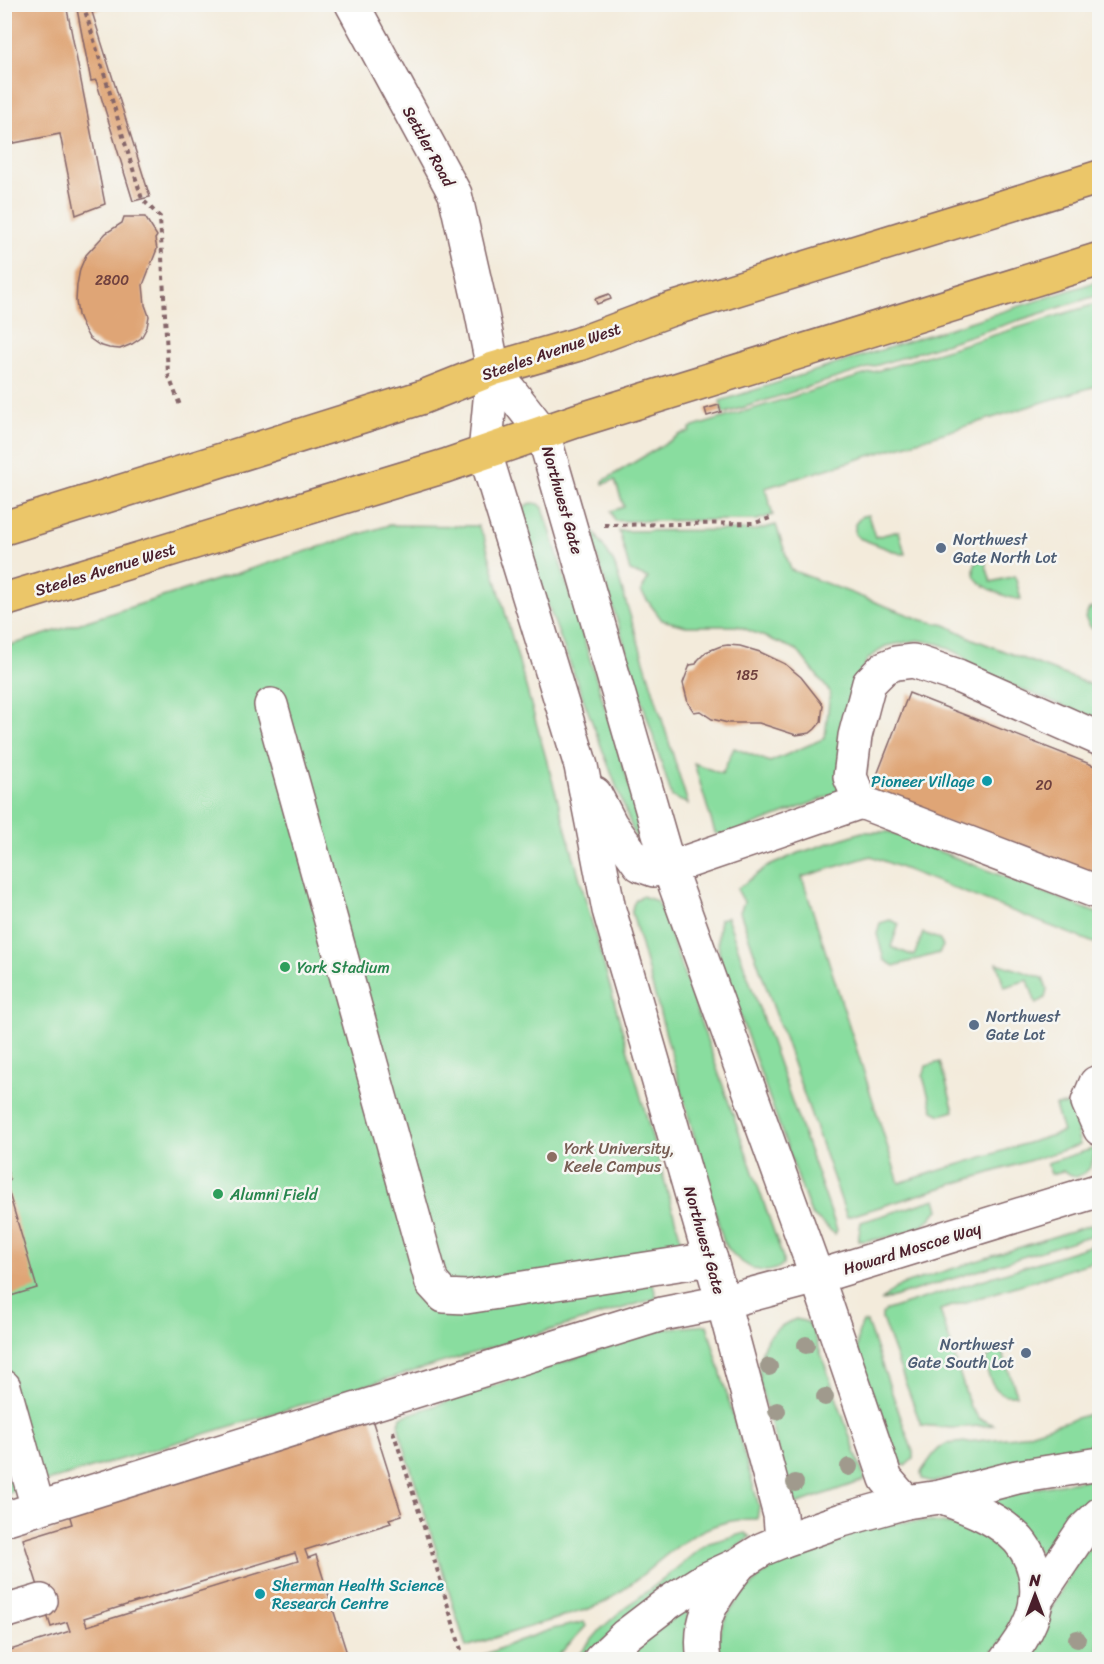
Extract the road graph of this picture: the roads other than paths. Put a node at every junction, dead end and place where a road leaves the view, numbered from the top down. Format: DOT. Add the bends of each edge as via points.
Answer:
graph roads {
  1 [pos="352,4"];
  2 [pos="1100,177"];
  3 [pos="1100,259"];
  4 [pos="493,369"];
  5 [pos="543,433"];
  6 [pos="485,453"];
  7 [pos="4,528"];
  8 [pos="4,600"];
  9 [pos="271,705"];
  10 [pos="1100,739"];
  11 [pos="580,765"];
  12 [pos="861,801"];
  13 [pos="669,868"];
  14 [pos="1100,893"];
  15 [pos="1100,1085"];
  16 [pos="1100,1129"];
  17 [pos="1100,1190"];
  18 [pos="711,1259"];
  19 [pos="817,1277"];
  20 [pos="723,1302"];
  21 [pos="4,1387"];
  22 [pos="1100,1464"];
  23 [pos="940,1497"];
  24 [pos="906,1502"];
  25 [pos="38,1508"];
  26 [pos="1100,1514"];
  27 [pos="4,1519"];
  28 [pos="782,1541"];
  29 [pos="739,1564"];
  30 [pos="1036,1600"];
  31 [pos="41,1601"];
  32 [pos="4,1611"];
  33 [pos="600,1659"];
  34 [pos="704,1659"];
  35 [pos="1006,1659"];
  1 -- 4 [label="street, Settler Road" via="454,194"];
  2 -- 4 [label="main road, Steeles Avenue West" via="669,310 579,344"];
  3 -- 5 [label="main road, Steeles Avenue West"];
  4 -- 5 [label="street, Northwest Gate"];
  4 -- 6 [label="street, Northwest Gate"];
  4 -- 7 [label="main road, Steeles Avenue West" via="423,397"];
  5 -- 6 [label="main road, Steeles Avenue West"];
  5 -- 13 [label="street, Northwest Gate"];
  6 -- 8 [label="main road, Steeles Avenue West"];
  6 -- 11 [label="street, Northwest Gate"];
  9 -- 18 [label="street" via="432,1283 444,1296 466,1297"];
  10 -- 12 [label="street" via="958,676 913,661 896,663 884,668 869,683 855,736 850,777"];
  11 -- 13 [label="street, Northwest Gate" via="611,825 640,865 654,870"];
  11 -- 18 [label="street, Northwest Gate" via="609,910"];
  12 -- 13 [label="street"];
  12 -- 14 [label="street"];
  13 -- 19 [label="street, Northwest Gate"];
  15 -- 16 [label="street" via="1096,1083 1088,1102"];
  17 -- 19 [label="street, Howard Moscoe Way"];
  18 -- 20 [label="street, Northwest Gate"];
  19 -- 20 [label="street, Howard Moscoe Way"];
  19 -- 24 [label="street, Northwest Gate" via="886,1479"];
  20 -- 25 [label="street, Howard Moscoe Way" via="662,1314"];
  20 -- 28 [label="street, Northwest Gate" via="780,1515"];
  21 -- 25 [label="street"];
  22 -- 23 [label="street" via="1017,1477"];
  23 -- 24 [label="street"];
  23 -- 30 [label="street" via="992,1520 1022,1543 1035,1573"];
  24 -- 28 [label="street"];
  25 -- 27 [label="street, Howard Moscoe Way"];
  26 -- 30 [label="street" via="1083,1530"];
  28 -- 29 [label="street"];
  29 -- 33 [label="street" via="668,1603"];
  29 -- 34 [label="street" via="710,1605 703,1626"];
  30 -- 35 [label="street" via="1031,1620"];
  31 -- 32 [label="street"];
}
